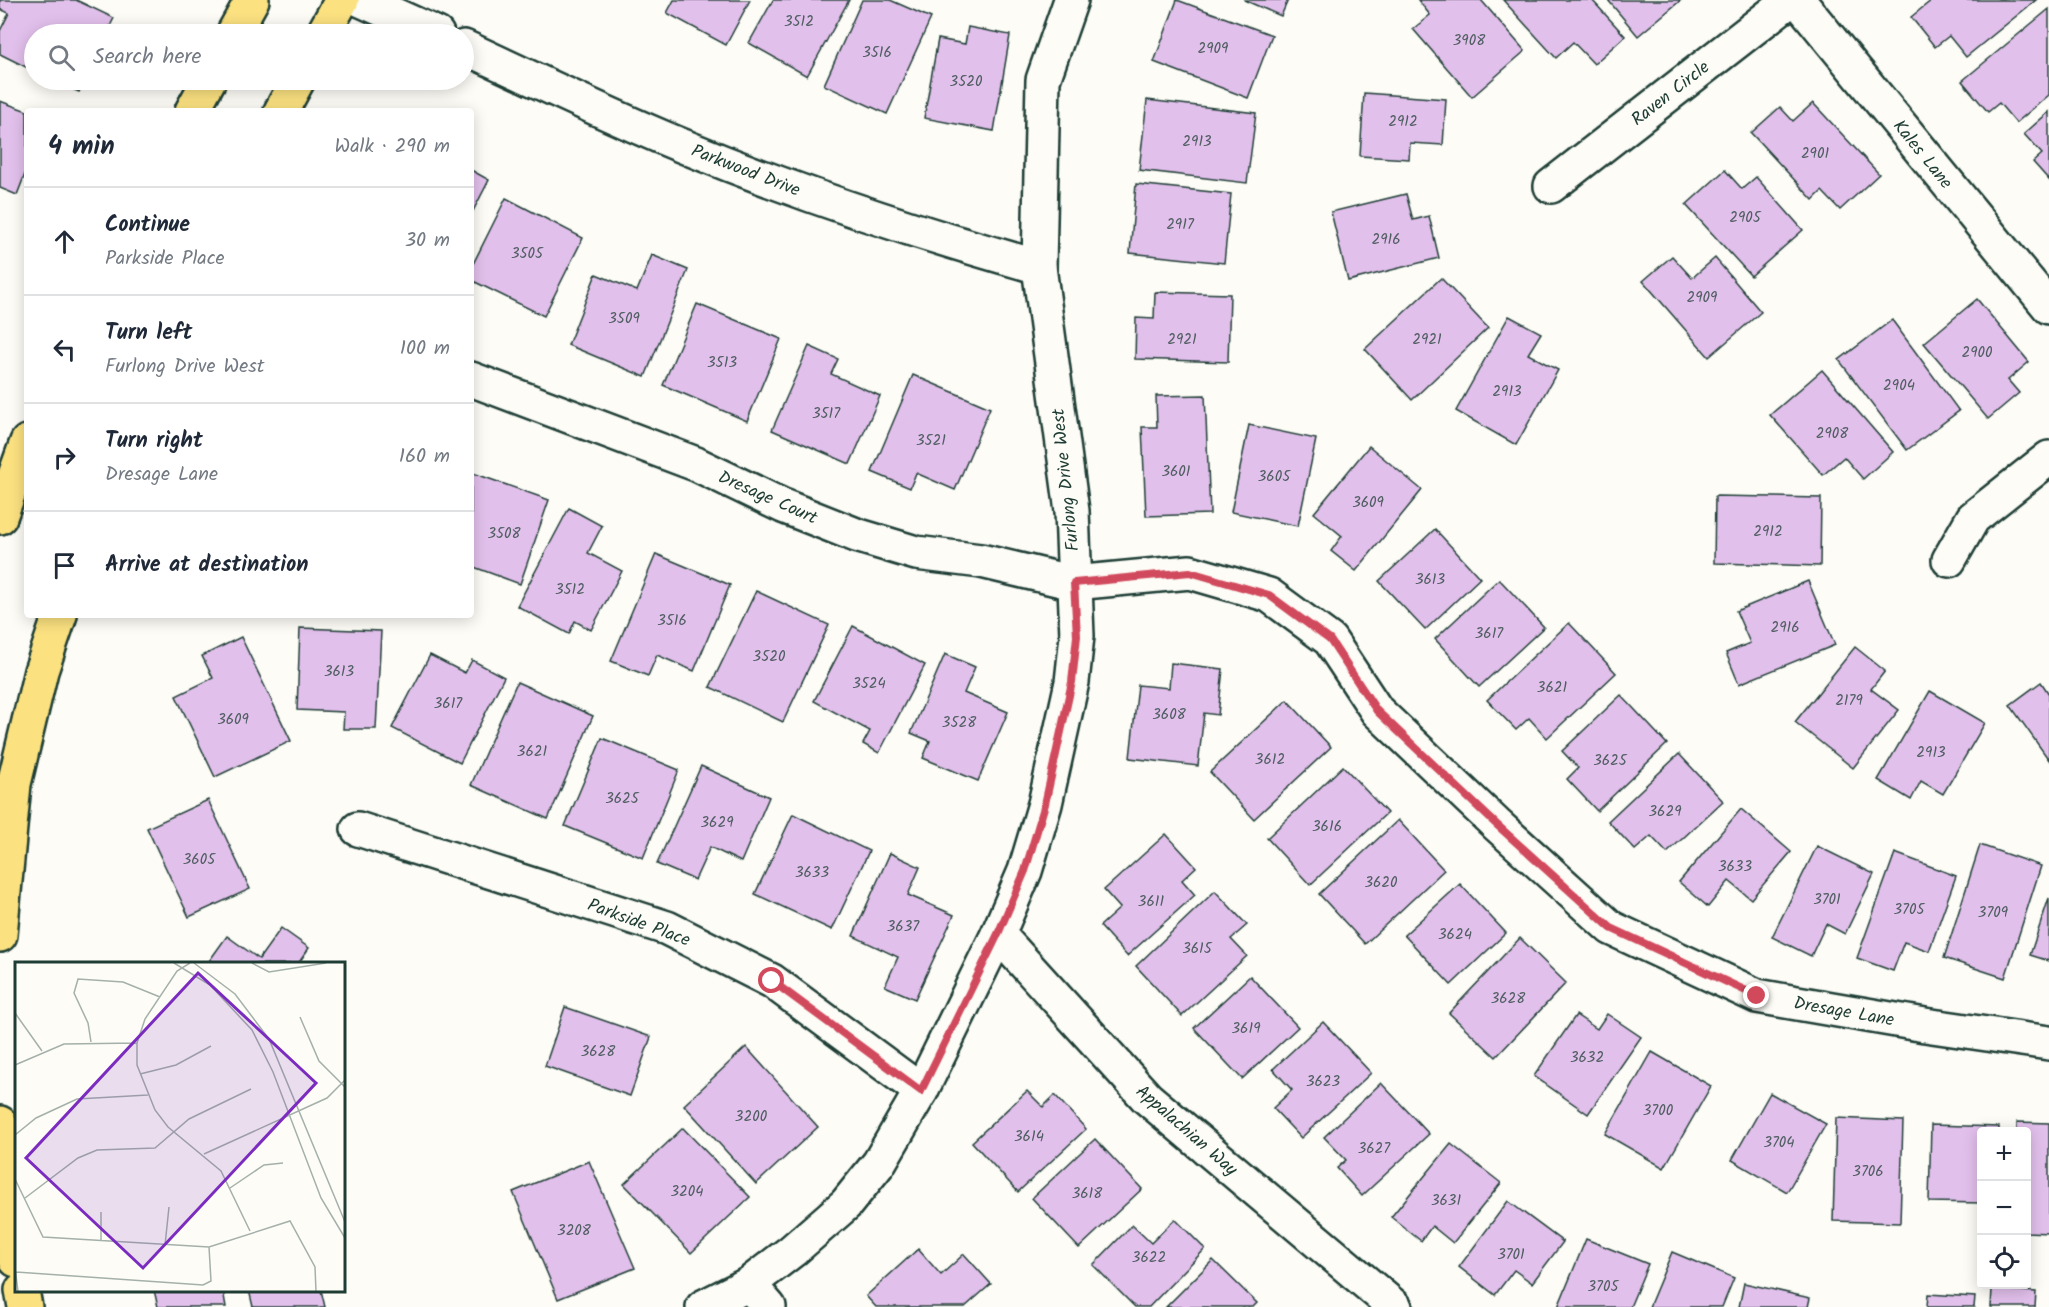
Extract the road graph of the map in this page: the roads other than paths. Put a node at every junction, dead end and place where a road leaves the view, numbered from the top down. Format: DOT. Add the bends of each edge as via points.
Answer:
graph roads {
  1 [pos="252,0"];
  2 [pos="342,0"];
  3 [pos="360,0"];
  4 [pos="1071,0"];
  5 [pos="1790,0"];
  6 [pos="1798,0"];
  7 [pos="239,24"];
  8 [pos="329,24"];
  9 [pos="414,24"];
  10 [pos="474,52"];
  11 [pos="204,90"];
  12 [pos="293,90"];
  13 [pos="194,108"];
  14 [pos="283,108"];
  15 [pos="1551,186"];
  16 [pos="1039,267"];
  17 [pos="2049,307"];
  18 [pos="474,380"];
  19 [pos="24,450"];
  20 [pos="2049,458"];
  21 [pos="0,517"];
  22 [pos="1949,560"];
  23 [pos="1074,583"];
  24 [pos="59,618"];
  25 [pos="358,829"];
  26 [pos="0,934"];
  27 [pos="998,934"];
  28 [pos="2049,1043"];
  29 [pos="921,1091"];
  30 [pos="0,1123"];
  31 [pos="15,1254"];
  32 [pos="22,1292"];
  33 [pos="759,1296"];
  34 [pos="25,1307"];
  35 [pos="703,1307"];
  36 [pos="1395,1307"];
  1 -- 7 [label="main road"];
  2 -- 8 [label="main road"];
  3 -- 9 [label="street"];
  4 -- 16 [label="street, Furlong Drive West" via="1043,80"];
  5 -- 15 [label="street, Raven Circle"];
  6 -- 17 [label="street, Kales Lane"];
  10 -- 16 [label="street, Parkwood Drive" via="682,146 797,190 941,240"];
  11 -- 13 [label="main road"];
  12 -- 14 [label="main road"];
  16 -- 23 [label="street, Furlong Drive West" via="1072,511"];
  18 -- 23 [label="street, Dresage Court" via="696,465 856,535 916,553 981,561"];
  19 -- 21 [label="main road"];
  20 -- 22 [label="street" via="1973,518"];
  23 -- 27 [label="street, Furlong Drive West" via="1077,636 1070,693 1025,871"];
  23 -- 28 [label="street, Dresage Lane" via="1190,572 1269,595 1330,640 1377,711 1611,928 1757,996"];
  24 -- 26 [label="main road" via="41,671 14,784"];
  25 -- 29 [label="street, Parkside Place" via="668,928 772,981"];
  27 -- 29 [label="street, Furlong Drive West"];
  27 -- 36 [label="street, Appalachian Way" via="1147,1098"];
  29 -- 33 [label="street, Furlong Drive West" via="879,1163 846,1204 792,1251"];
  30 -- 31 [label="main road" via="1,1173"];
  32 -- 34 [label="main road"];
  33 -- 35 [label="street, Furlong Drive West"];
}
